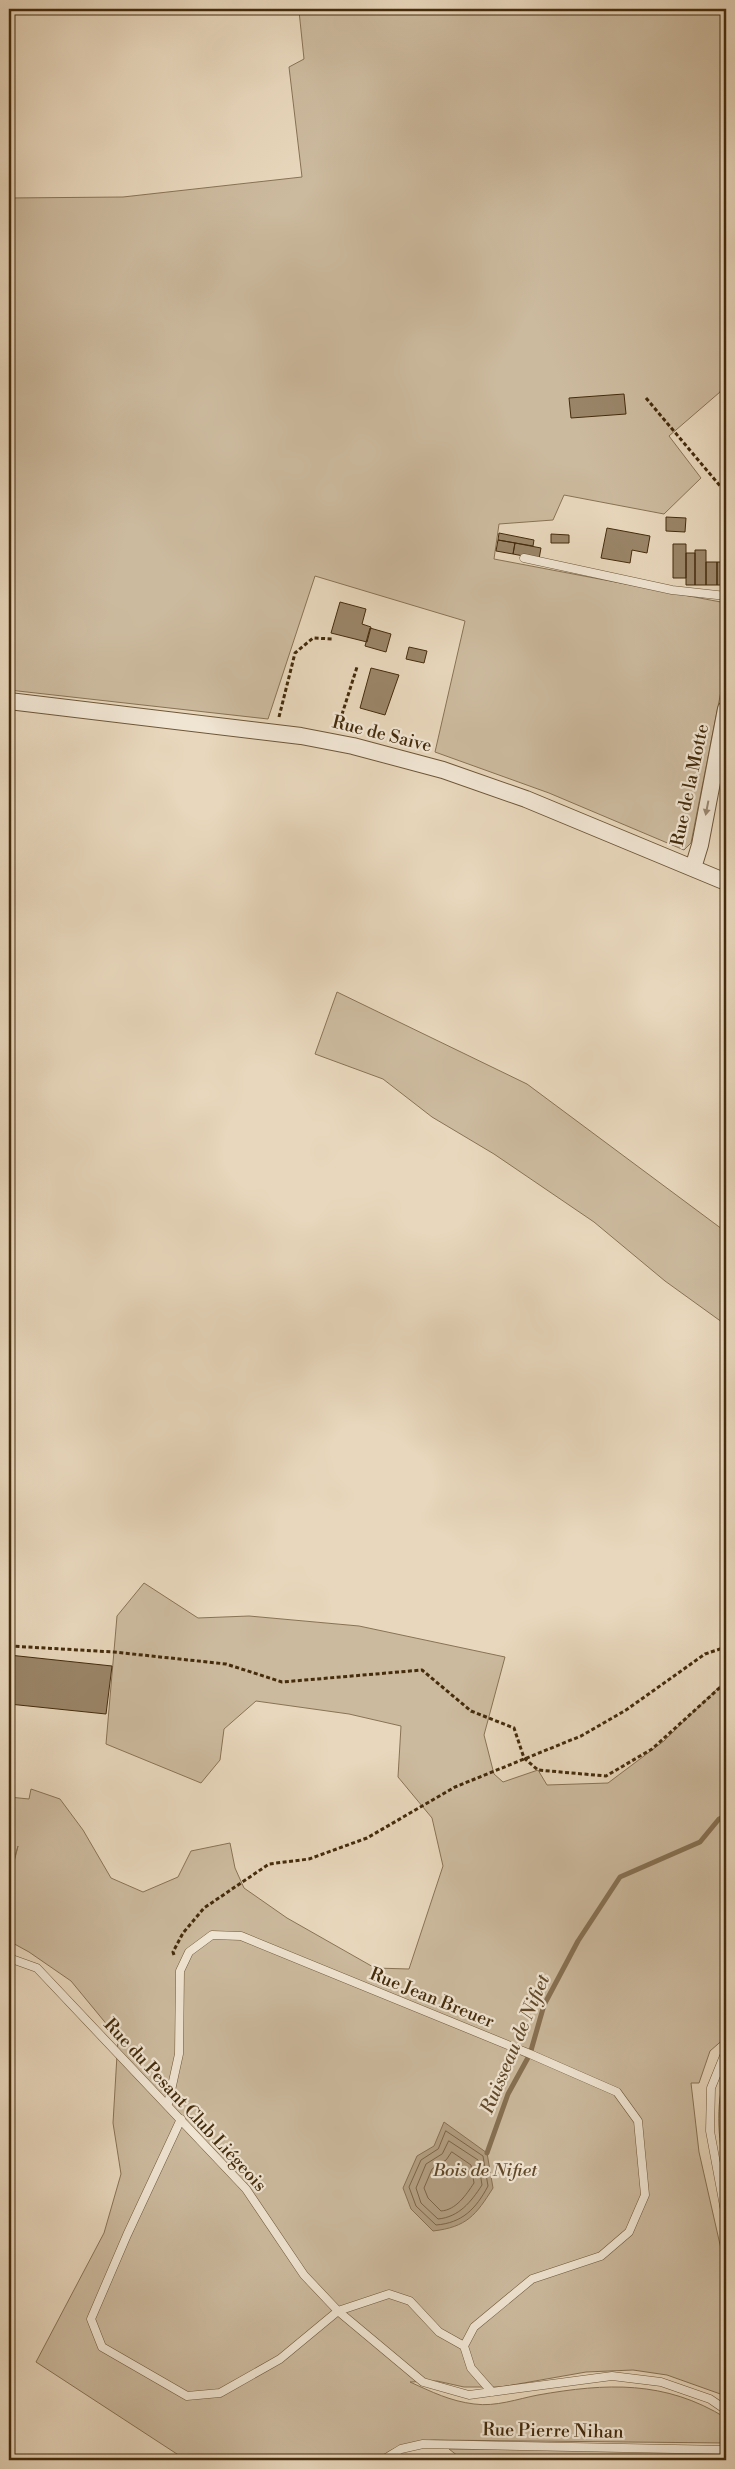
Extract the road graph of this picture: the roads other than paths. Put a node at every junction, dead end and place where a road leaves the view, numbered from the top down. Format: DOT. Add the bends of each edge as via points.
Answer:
graph roads {
  1 [pos="524,558"];
  2 [pos="726,596"];
  3 [pos="9,701"];
  4 [pos="726,709"];
  5 [pos="693,868"];
  6 [pos="726,882"];
  7 [pos="9,1958"];
  8 [pos="726,2051"];
  9 [pos="168,2104"];
  10 [pos="181,2119"];
  11 [pos="726,2217"];
  12 [pos="338,2311"];
  13 [pos="464,2346"];
  14 [pos="492,2392"];
  15 [pos="726,2410"];
  16 [pos="726,2450"];
  17 [pos="383,2460"];
  1 -- 2 [label="lane" via="672,590"];
  3 -- 5 [label="street, Rue de Saive" via="274,732 333,742 442,770 517,796"];
  4 -- 5 [label="street, Rue de la Motte, one-way"];
  5 -- 6 [label="street, Rue de Saive"];
  7 -- 9 [label="lane, Rue du Pesant Club Liégeois" via="37,1968"];
  8 -- 11 [label="lane" via="712,2088 710,2131"];
  9 -- 10 [label="lane, Rue du Pesant Club Liégeois"];
  9 -- 13 [label="lane, Rue Jean Breuer" via="179,2054 180,1971 189,1952 212,1935 241,1936 617,2092 638,2121 645,2195 629,2232 601,2256 532,2279 474,2327"];
  10 -- 12 [label="lane, Rue du Pesant Club Liégeois" via="246,2189 304,2275"];
  10 -- 12 [label="lane" via="91,2319 102,2347 187,2396 220,2393 280,2359"];
  12 -- 13 [label="lane" via="388,2294 410,2301 439,2332"];
  12 -- 14 [label="lane, Rue du Pesant Club Liégeois" via="423,2382 469,2395"];
  13 -- 14 [label="lane" via="471,2368"];
  14 -- 15 [label="lane, Rue du Pesant Club Liégeois" via="612,2376 661,2382 710,2399"];
  16 -- 17 [label="lane, Rue Pierre Nihan" via="423,2444 400,2449"];
}
